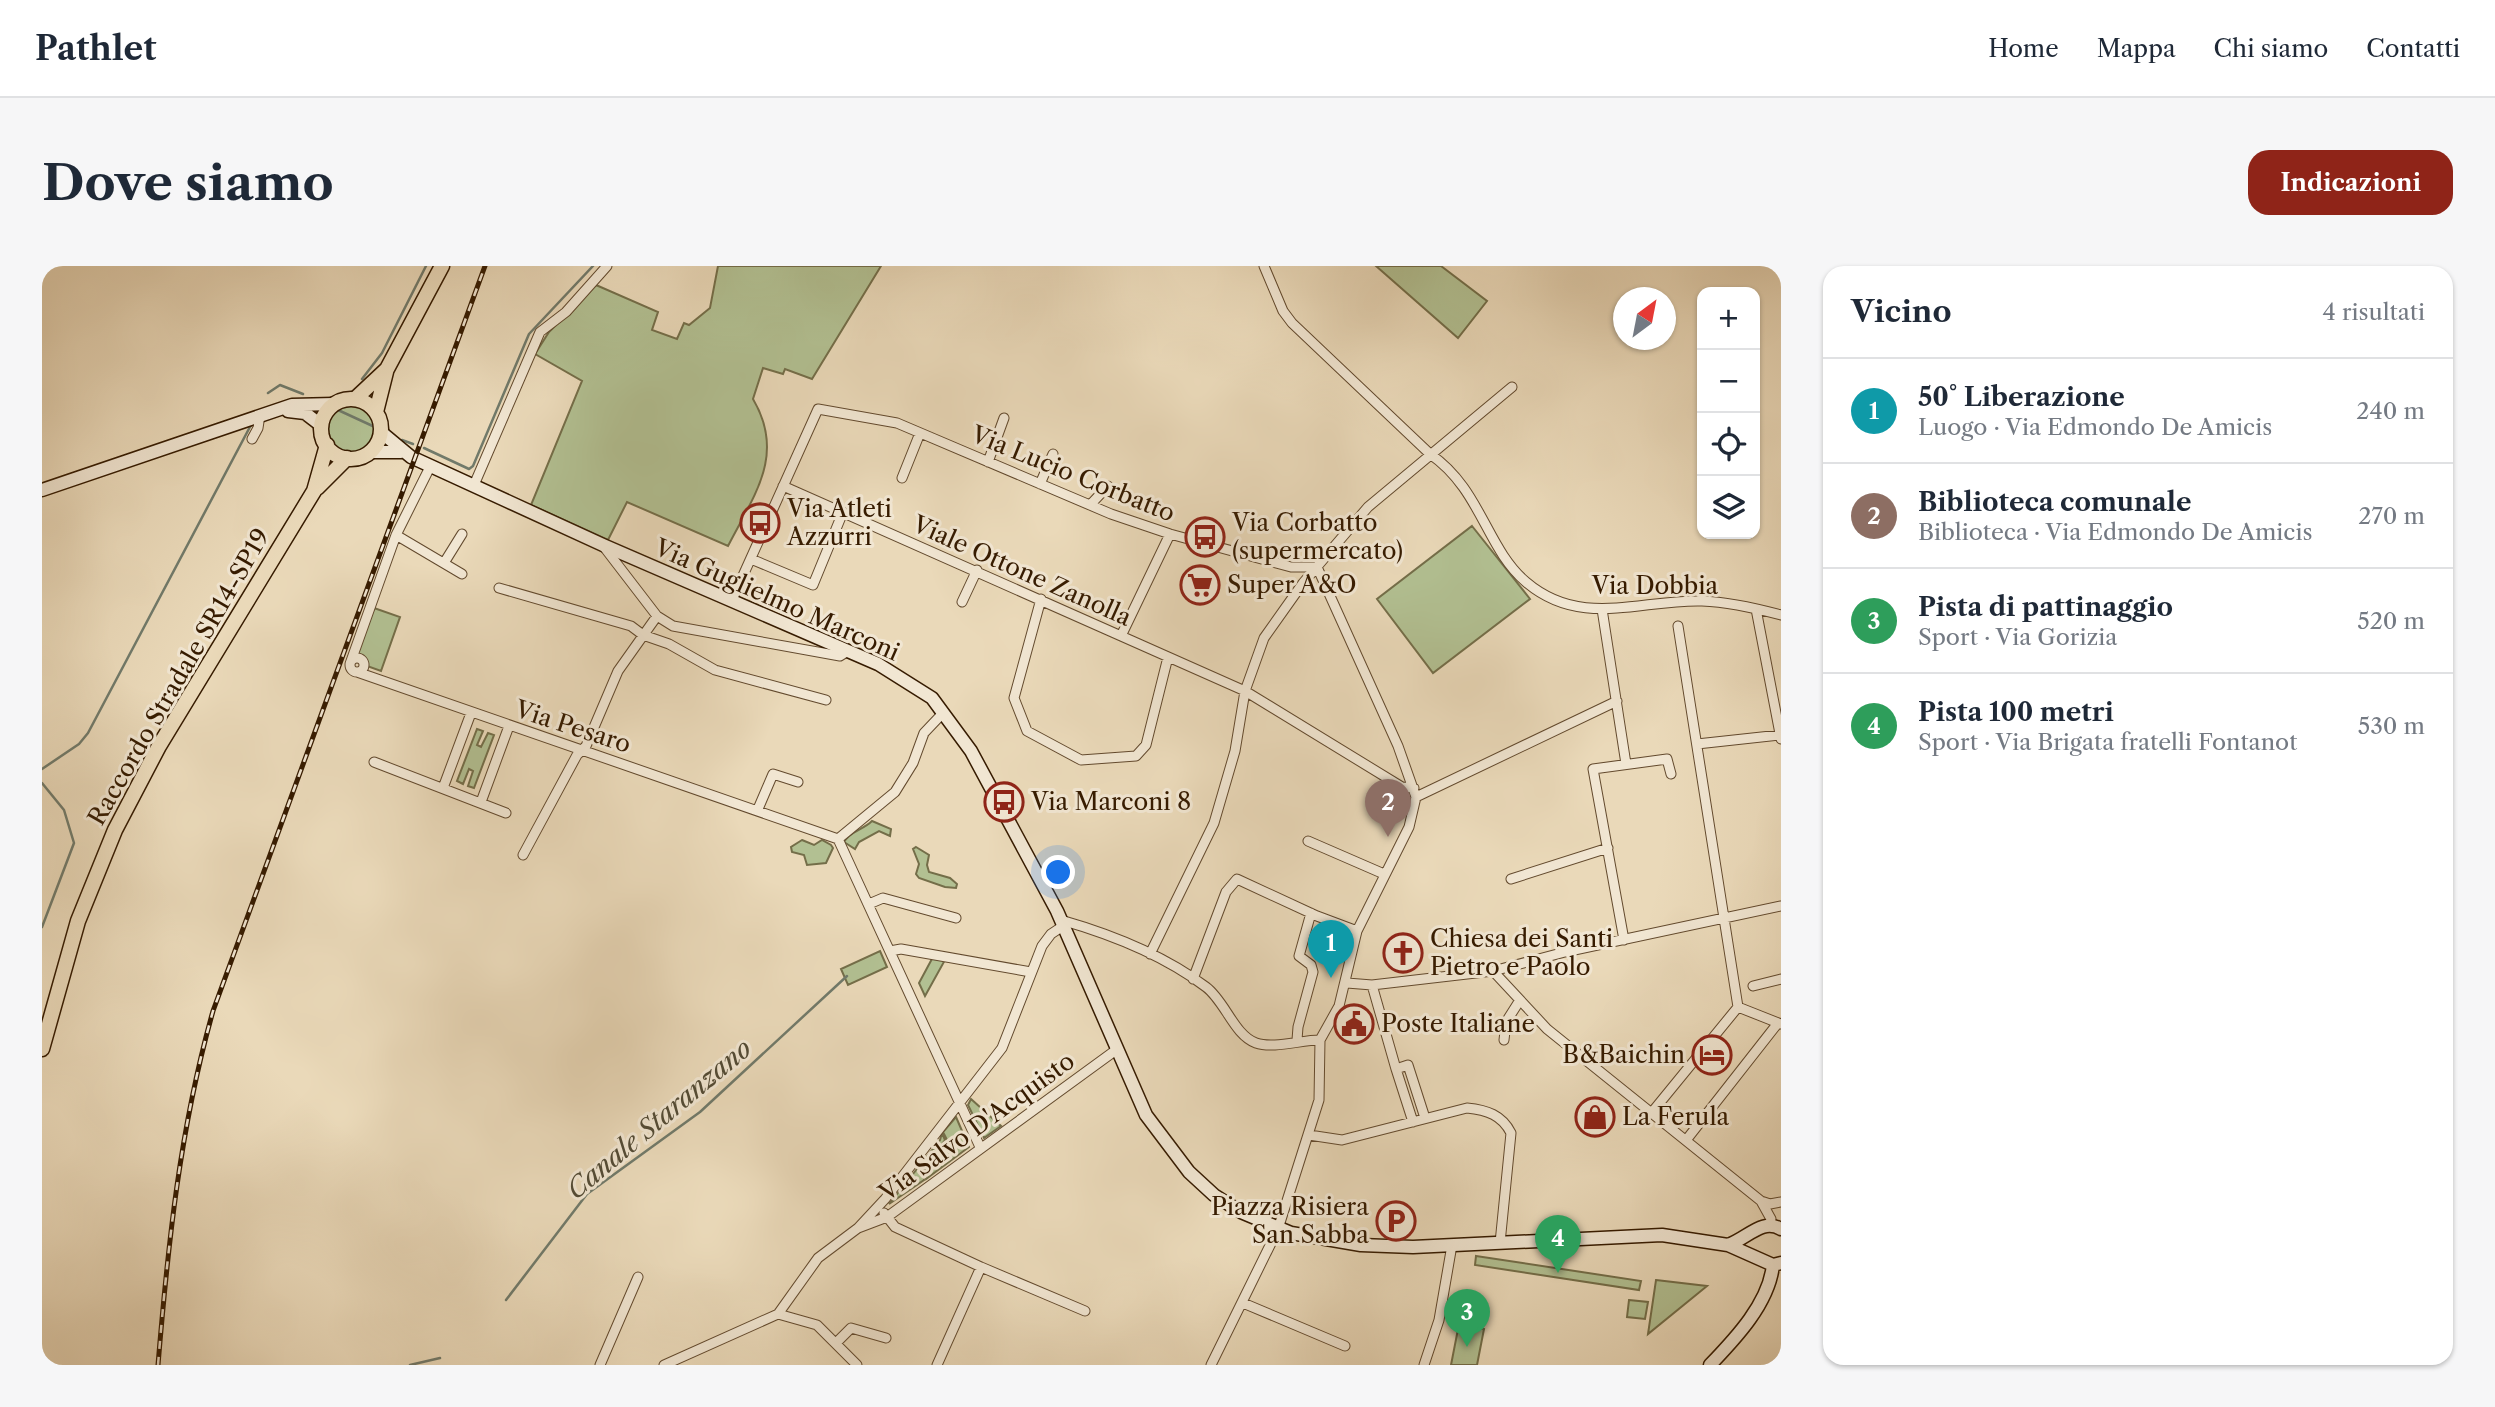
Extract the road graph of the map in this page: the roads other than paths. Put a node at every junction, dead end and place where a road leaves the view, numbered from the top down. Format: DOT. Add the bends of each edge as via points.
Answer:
graph roads {
  1 [pos="442,266"];
  2 [pos="607,266"];
  3 [pos="1264,266"];
  4 [pos="387,369"];
  5 [pos="1512,387"];
  6 [pos="355,399"];
  7 [pos="334,404"];
  8 [pos="277,410"];
  9 [pos="376,412"];
  10 [pos="260,415"];
  11 [pos="1004,418"];
  12 [pos="321,426"];
  13 [pos="381,432"];
  14 [pos="920,433"];
  15 [pos="252,439"];
  16 [pos="327,445"];
  17 [pos="370,452"];
  18 [pos="402,452"];
  19 [pos="1053,454"];
  20 [pos="1430,454"];
  21 [pos="347,458"];
  22 [pos="989,462"];
  23 [pos="431,465"];
  24 [pos="902,478"];
  25 [pos="1040,484"];
  26 [pos="474,485"];
  27 [pos="783,486"];
  28 [pos="1108,486"];
  29 [pos="42,490"];
  30 [pos="314,491"];
  31 [pos="1090,505"];
  32 [pos="843,512"];
  33 [pos="462,534"];
  34 [pos="1170,534"];
  35 [pos="396,535"];
  36 [pos="603,545"];
  37 [pos="751,559"];
  38 [pos="444,563"];
  39 [pos="1291,567"];
  40 [pos="1317,567"];
  41 [pos="976,570"];
  42 [pos="462,574"];
  43 [pos="1303,583"];
  44 [pos="499,588"];
  45 [pos="1041,599"];
  46 [pos="732,600"];
  47 [pos="962,602"];
  48 [pos="1602,609"];
  49 [pos="1756,609"];
  50 [pos="1781,615"];
  51 [pos="657,616"];
  52 [pos="1678,626"];
  53 [pos="643,635"];
  54 [pos="1121,636"];
  55 [pos="848,651"];
  56 [pos="1168,657"];
  57 [pos="1245,691"];
  58 [pos="827,700"];
  59 [pos="1617,701"];
  60 [pos="471,713"];
  61 [pos="943,713"];
  62 [pos="509,726"];
  63 [pos="1781,737"];
  64 [pos="1697,744"];
  65 [pos="582,750"];
  66 [pos="374,762"];
  67 [pos="1626,764"];
  68 [pos="1671,774"];
  69 [pos="798,782"];
  70 [pos="443,788"];
  71 [pos="1415,792"];
  72 [pos="481,802"];
  73 [pos="758,810"];
  74 [pos="506,813"];
  75 [pos="838,839"];
  76 [pos="1308,841"];
  77 [pos="1608,848"];
  78 [pos="523,855"];
  79 [pos="1384,874"];
  80 [pos="1511,879"];
  81 [pos="869,904"];
  82 [pos="1781,906"];
  83 [pos="1311,913"];
  84 [pos="956,918"];
  85 [pos="1726,918"];
  86 [pos="1062,923"];
  87 [pos="1357,931"];
  88 [pos="1624,940"];
  89 [pos="890,951"];
  90 [pos="1150,954"];
  91 [pos="1493,971"];
  92 [pos="1031,972"];
  93 [pos="1194,979"];
  94 [pos="1781,979"];
  95 [pos="1347,983"];
  96 [pos="1372,985"];
  97 [pos="1753,986"];
  98 [pos="1520,1000"];
  99 [pos="1738,1007"];
  100 [pos="1780,1024"];
  101 [pos="1297,1040"];
  102 [pos="1320,1040"];
  103 [pos="1504,1040"];
  104 [pos="42,1049"];
  105 [pos="1116,1050"];
  106 [pos="1396,1069"];
  107 [pos="961,1104"];
  108 [pos="1653,1111"];
  109 [pos="1425,1118"];
  110 [pos="1413,1122"];
  111 [pos="1309,1135"];
  112 [pos="1687,1139"];
  113 [pos="980,1147"];
  114 [pos="1761,1201"];
  115 [pos="1781,1202"];
  116 [pos="879,1205"];
  117 [pos="887,1217"];
  118 [pos="1776,1223"];
  119 [pos="858,1228"];
  120 [pos="1278,1229"];
  121 [pos="1752,1235"];
  122 [pos="1500,1243"];
  123 [pos="1452,1245"];
  124 [pos="1728,1245"];
  125 [pos="1771,1263"];
  126 [pos="981,1267"];
  127 [pos="638,1277"];
  128 [pos="1781,1281"];
  129 [pos="1766,1291"];
  130 [pos="1243,1303"];
  131 [pos="1086,1311"];
  132 [pos="778,1314"];
  133 [pos="887,1338"];
  134 [pos="836,1343"];
  135 [pos="1345,1346"];
  136 [pos="600,1365"];
  137 [pos="664,1365"];
  138 [pos="857,1365"];
  139 [pos="937,1365"];
  140 [pos="1211,1365"];
  141 [pos="1424,1365"];
  142 [pos="1710,1365"];
  1 -- 4 [label="main road"];
  2 -- 26 [label="street" via="566,312 540,332"];
  3 -- 20 [label="street, Via Dobbia" via="1292,323"];
  4 -- 6 [label="main road"];
  4 -- 9 [label="main road"];
  5 -- 20 [label="street"];
  6 -- 7 [label="main road"];
  6 -- 9 [label="main road"];
  7 -- 8 [label="street"];
  7 -- 12 [label="main road"];
  8 -- 10 [label="street"];
  8 -- 12 [label="street" via="305,414"];
  9 -- 13 [label="main road"];
  10 -- 15 [label="street"];
  10 -- 29 [label="street"];
  11 -- 22 [label="street"];
  12 -- 16 [label="main road"];
  13 -- 17 [label="main road"];
  13 -- 18 [label="street, Via Guglielmo Marconi"];
  14 -- 22 [label="street, Via Lucio Corbatto"];
  14 -- 24 [label="street"];
  14 -- 27 [label="street, Via Lucio Corbatto" via="897,423 818,409"];
  16 -- 21 [label="main road"];
  16 -- 30 [label="main road, Raccordo Stradale SR14-SP19"];
  17 -- 18 [label="street, Via Guglielmo Marconi"];
  17 -- 21 [label="main road"];
  18 -- 23 [label="street, Via Guglielmo Marconi"];
  19 -- 25 [label="street"];
  20 -- 40 [label="street" via="1368,507"];
  20 -- 48 [label="street, Via Dobbia" via="1460,480 1525,581 1564,601"];
  21 -- 30 [label="main road, Raccordo Stradale SR14-SP19"];
  22 -- 25 [label="street, Via Lucio Corbatto"];
  23 -- 26 [label="street, Via Guglielmo Marconi"];
  23 -- 35 [label="street"];
  25 -- 31 [label="street, Via Lucio Corbatto"];
  26 -- 36 [label="street, Via Guglielmo Marconi"];
  27 -- 32 [label="street, Viale Ottone Zanolla"];
  27 -- 37 [label="street"];
  28 -- 31 [label="street"];
  30 -- 104 [label="main road, Raccordo Stradale SR14-SP19" via="159,747 115,830 78,921"];
  31 -- 34 [label="street, Via Lucio Corbatto"];
  32 -- 37 [label="street" via="813,585"];
  32 -- 41 [label="street, Viale Ottone Zanolla"];
  33 -- 38 [label="street"];
  34 -- 39 [label="street, Via Lucio Corbatto"];
  34 -- 54 [label="street"];
  35 -- 38 [label="street"];
  35 -- 60 [label="street, Via Pesaro" via="351,661 352,670"];
  36 -- 46 [label="street, Via Guglielmo Marconi"];
  36 -- 51 [label="street"];
  37 -- 46 [label="street"];
  38 -- 42 [label="street"];
  39 -- 40 [label="street, Via Lucio Corbatto"];
  39 -- 43 [label="street"];
  40 -- 43 [label="street"];
  40 -- 71 [label="street"];
  41 -- 45 [label="street, Viale Ottone Zanolla"];
  41 -- 47 [label="street"];
  43 -- 57 [label="street" via="1264,638"];
  44 -- 53 [label="street" via="631,626"];
  45 -- 54 [label="street, Viale Ottone Zanolla"];
  45 -- 56 [label="street" via="1014,698 1027,731 1053,747 1082,760 1136,756 1146,744"];
  46 -- 55 [label="street, Via Guglielmo Marconi"];
  48 -- 49 [label="street, Via Dobbia" via="1700,601"];
  48 -- 59 [label="street"];
  49 -- 50 [label="street, Via Dobbia"];
  49 -- 63 [label="street"];
  51 -- 53 [label="street"];
  51 -- 55 [label="street" via="673,626 814,652 840,656"];
  52 -- 64 [label="street"];
  53 -- 58 [label="street" via="715,670"];
  53 -- 65 [label="street" via="618,671"];
  54 -- 56 [label="street, Viale Ottone Zanolla"];
  55 -- 61 [label="street, Via Guglielmo Marconi" via="932,698"];
  56 -- 57 [label="street, Viale Ottone Zanolla"];
  57 -- 71 [label="street, Viale Ottone Zanolla"];
  57 -- 90 [label="street" via="1235,751 1214,823"];
  59 -- 67 [label="street"];
  59 -- 71 [label="street"];
  60 -- 62 [label="street, Via Pesaro"];
  60 -- 70 [label="street"];
  61 -- 75 [label="street" via="924,733 895,792"];
  61 -- 86 [label="street, Via Guglielmo Marconi" via="971,751"];
  62 -- 65 [label="street, Via Pesaro"];
  62 -- 72 [label="street"];
  63 -- 64 [label="street"];
  64 -- 85 [label="street"];
  65 -- 73 [label="street, Via Pesaro"];
  65 -- 78 [label="street"];
  66 -- 70 [label="street"];
  67 -- 68 [label="street" via="1667,759"];
  67 -- 77 [label="street" via="1593,769"];
  69 -- 73 [label="street" via="772,774"];
  70 -- 72 [label="street"];
  71 -- 79 [label="street" via="1409,827"];
  72 -- 74 [label="street"];
  73 -- 75 [label="street, Via Pesaro"];
  75 -- 81 [label="street"];
  76 -- 79 [label="street"];
  77 -- 80 [label="street"];
  77 -- 88 [label="street"];
  79 -- 87 [label="street"];
  81 -- 84 [label="street" via="883,898"];
  81 -- 89 [label="street"];
  82 -- 85 [label="street"];
  83 -- 87 [label="street"];
  83 -- 93 [label="street" via="1234,880"];
  83 -- 101 [label="street" via="1299,956 1313,972"];
  85 -- 88 [label="street"];
  85 -- 99 [label="street"];
  86 -- 90 [label="street"];
  86 -- 92 [label="street" via="1049,936"];
  86 -- 105 [label="street, Via Guglielmo Marconi"];
  87 -- 95 [label="street"];
  88 -- 91 [label="street"];
  89 -- 92 [label="street" via="911,950"];
  89 -- 107 [label="street"];
  90 -- 93 [label="street"];
  91 -- 96 [label="street"];
  91 -- 98 [label="street"];
  92 -- 107 [label="street" via="1002,1048"];
  93 -- 101 [label="street" via="1221,1001 1248,1038 1258,1044"];
  94 -- 97 [label="street"];
  95 -- 96 [label="street"];
  95 -- 102 [label="street"];
  96 -- 106 [label="street"];
  98 -- 103 [label="street" via="1506,1021"];
  98 -- 108 [label="street" via="1547,1029"];
  99 -- 100 [label="street"];
  99 -- 108 [label="street"];
  100 -- 112 [label="street"];
  101 -- 102 [label="street"];
  102 -- 111 [label="street" via="1319,1100"];
  105 -- 113 [label="street, Via Salvo D'Acquisto"];
  105 -- 120 [label="street, Via Guglielmo Marconi" via="1146,1115 1189,1172 1214,1195"];
  106 -- 109 [label="street" via="1408,1065"];
  106 -- 110 [label="street"];
  107 -- 113 [label="street"];
  107 -- 116 [label="street"];
  108 -- 112 [label="street"];
  109 -- 110 [label="street"];
  109 -- 122 [label="street" via="1467,1108 1504,1119 1511,1133"];
  110 -- 111 [label="street" via="1342,1140"];
  111 -- 120 [label="street"];
  112 -- 114 [label="street"];
  113 -- 117 [label="street, Via Salvo D'Acquisto"];
  114 -- 115 [label="street"];
  114 -- 118 [label="street"];
  116 -- 117 [label="street"];
  116 -- 119 [label="street"];
  117 -- 119 [label="street, Via Salvo D'Acquisto"];
  117 -- 126 [label="street" via="895,1227"];
  118 -- 121 [label="street" via="1761,1226"];
  119 -- 132 [label="street" via="818,1258"];
  120 -- 123 [label="street, Via Guglielmo Marconi" via="1361,1245"];
  120 -- 130 [label="street"];
  121 -- 124 [label="street"];
  121 -- 125 [label="street" via="1751,1248"];
  122 -- 123 [label="street, Via Guglielmo Marconi"];
  122 -- 124 [label="street, Via Guglielmo Marconi" via="1662,1236"];
  123 -- 141 [label="street" via="1438,1321"];
  124 -- 125 [label="street, Via Guglielmo Marconi"];
  125 -- 129 [label="street"];
  126 -- 131 [label="street"];
  126 -- 139 [label="street"];
  127 -- 136 [label="street"];
  128 -- 129 [label="street"];
  129 -- 142 [label="street" via="1745,1326"];
  130 -- 135 [label="street"];
  130 -- 140 [label="street"];
  132 -- 134 [label="street" via="817,1325"];
  132 -- 137 [label="street"];
  133 -- 134 [label="street" via="852,1328"];
  134 -- 138 [label="street"];
}
